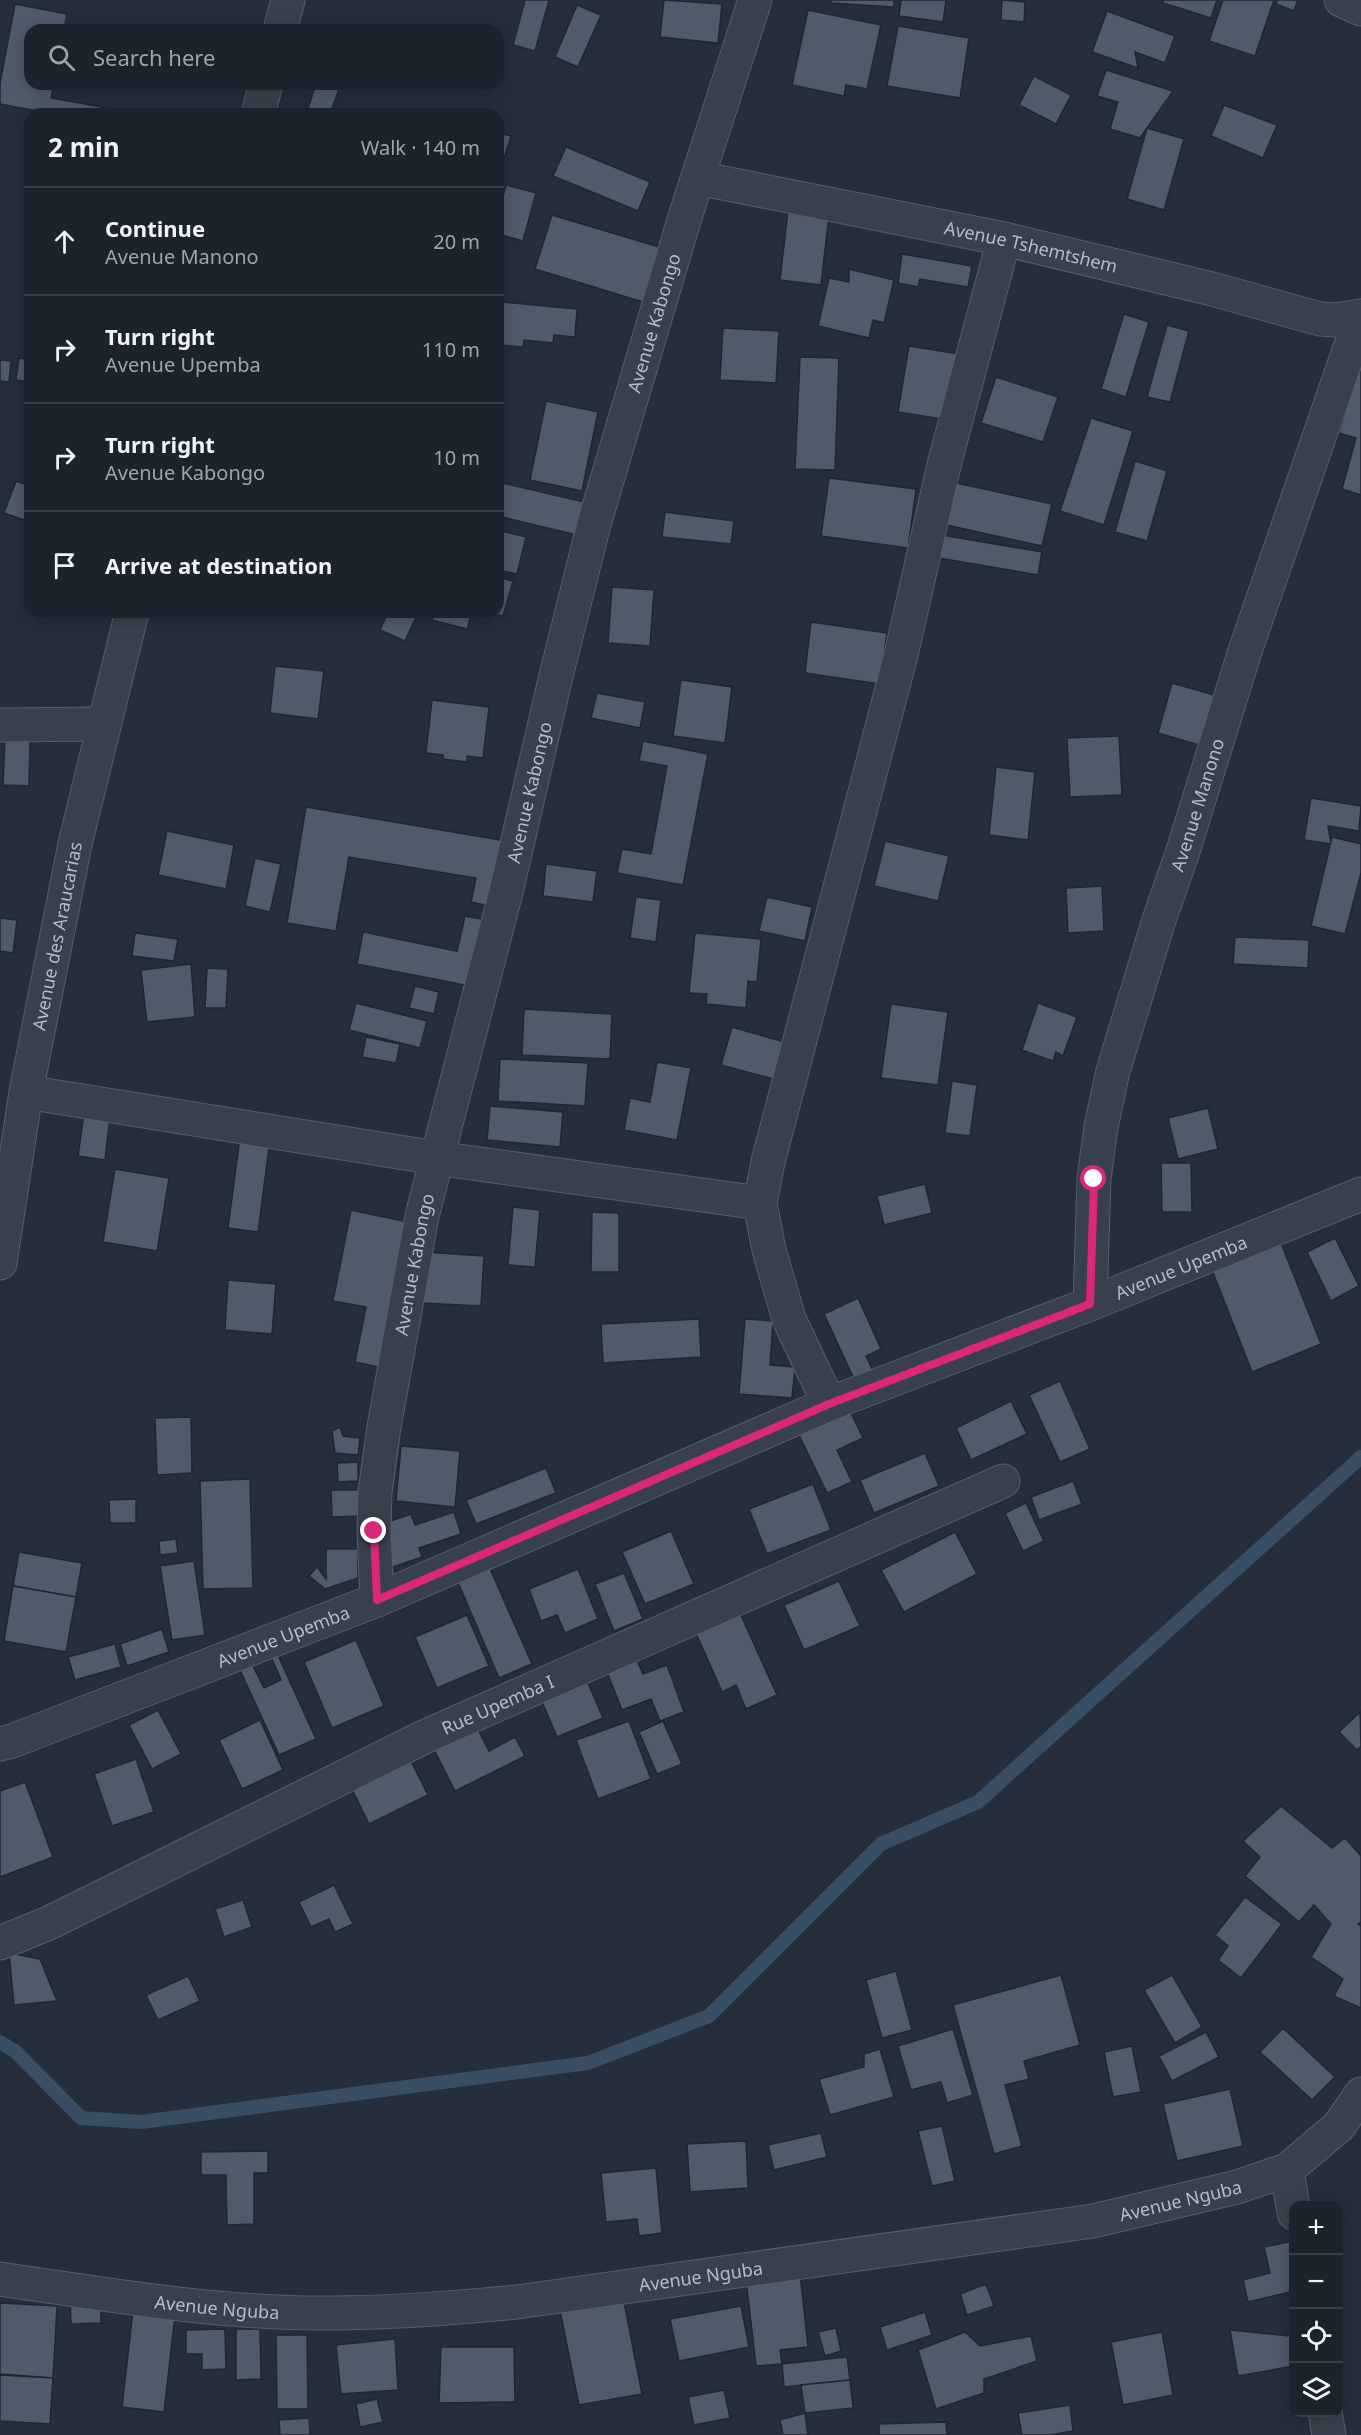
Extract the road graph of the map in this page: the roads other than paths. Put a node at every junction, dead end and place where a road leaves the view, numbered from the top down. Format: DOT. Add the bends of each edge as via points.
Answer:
graph roads {
  1 [pos="288,0"];
  2 [pos="755,0"];
  3 [pos="1341,0"];
  4 [pos="1361,9"];
  5 [pos="282,24"];
  6 [pos="264,90"];
  7 [pos="260,108"];
  8 [pos="698,178"];
  9 [pos="1004,239"];
  10 [pos="1361,316"];
  11 [pos="130,618"];
  12 [pos="104,724"];
  13 [pos="0,725"];
  14 [pos="17,1106"];
  15 [pos="436,1158"];
  16 [pos="1361,1194"];
  17 [pos="760,1203"];
  18 [pos="0,1263"];
  19 [pos="1090,1304"];
  20 [pos="829,1404"];
  21 [pos="1003,1481"];
  22 [pos="377,1600"];
  23 [pos="0,1744"];
  24 [pos="0,1943"];
  25 [pos="1361,2094"];
  26 [pos="1287,2170"];
  27 [pos="1291,2201"];
  28 [pos="0,2279"];
  29 [pos="1326,2417"];
  30 [pos="1329,2435"];
  1 -- 5 [label="street"];
  2 -- 8 [label="street, Avenue Kabongo"];
  3 -- 4 [label="street"];
  6 -- 7 [label="street"];
  8 -- 9 [label="street, Avenue Tshemtshem"];
  8 -- 15 [label="street, Avenue Kabongo" via="594,524 506,892"];
  9 -- 10 [label="street, Avenue Tshemtshem" via="1320,319"];
  9 -- 17 [label="street"];
  10 -- 19 [label="street, Avenue Manono" via="1245,651 1113,1071 1094,1179"];
  11 -- 12 [label="street, Avenue des Araucarias"];
  12 -- 13 [label="street"];
  12 -- 14 [label="street, Avenue des Araucarias"];
  14 -- 15 [label="street"];
  14 -- 18 [label="street, Avenue des Araucarias"];
  15 -- 17 [label="street"];
  15 -- 22 [label="street, Avenue Kabongo" via="422,1216 375,1492"];
  16 -- 19 [label="street, Avenue Upemba"];
  17 -- 20 [label="street" via="789,1319"];
  19 -- 20 [label="street, Avenue Upemba"];
  20 -- 22 [label="street, Avenue Upemba"];
  21 -- 24 [label="street, Rue Upemba I" via="424,1737 49,1923"];
  22 -- 23 [label="street, Avenue Upemba"];
  25 -- 26 [label="street, Avenue Nguba" via="1338,2126"];
  26 -- 27 [label="street"];
  26 -- 28 [label="street, Avenue Nguba" via="1237,2187 1093,2221 517,2302 433,2310 240,2310"];
  29 -- 30 [label="street"];
}
